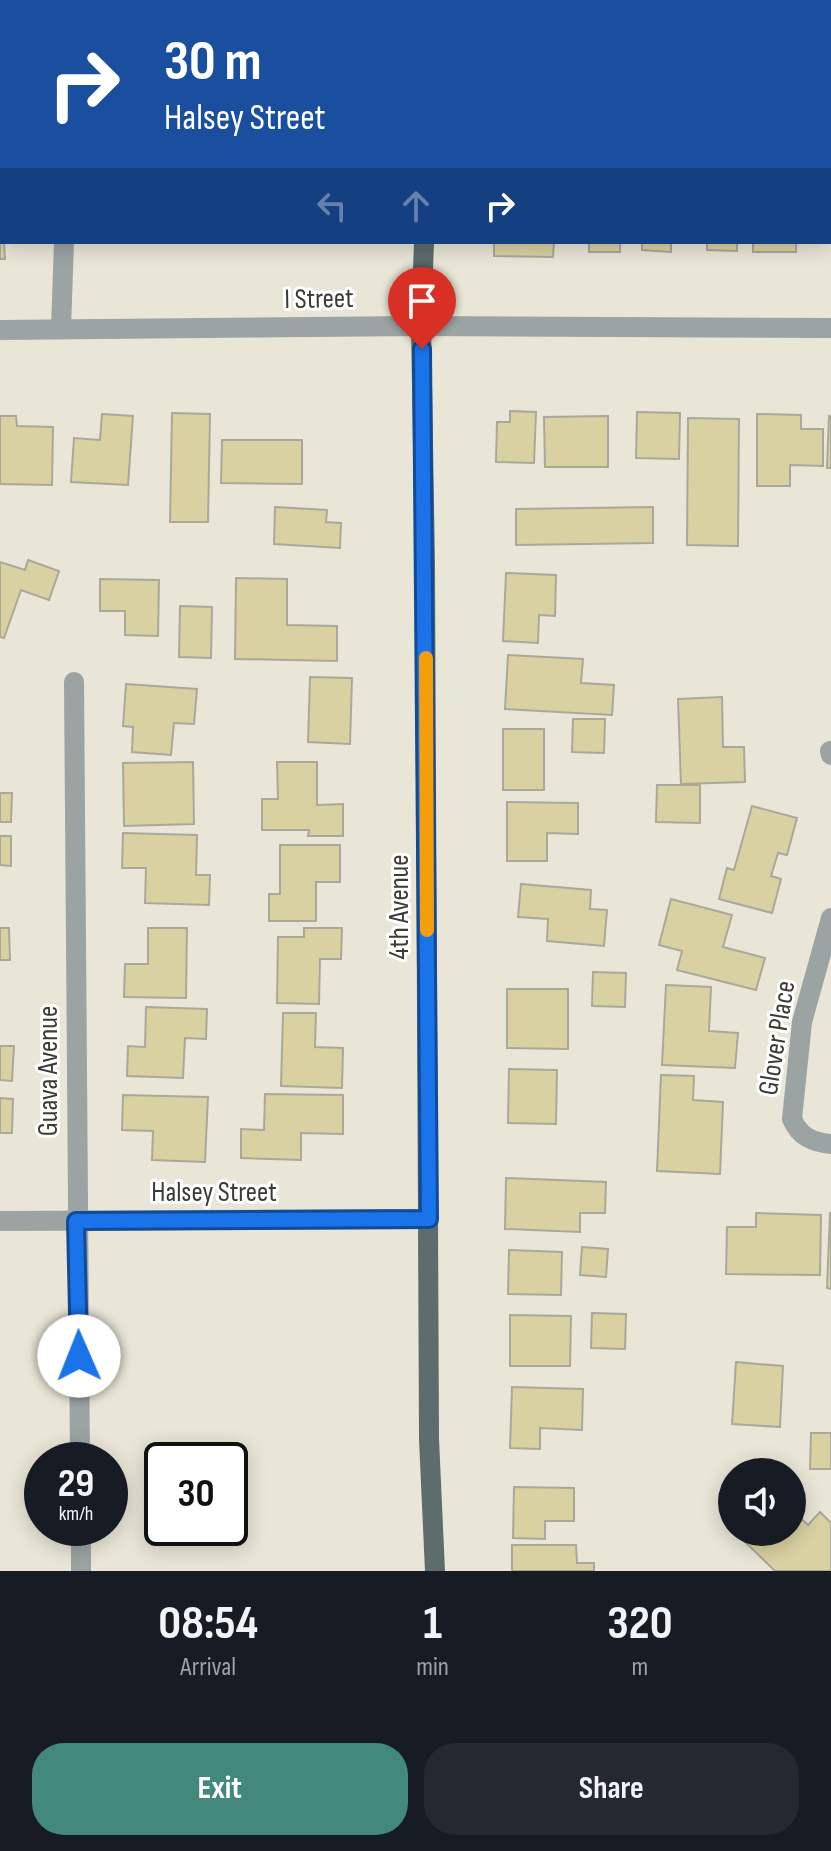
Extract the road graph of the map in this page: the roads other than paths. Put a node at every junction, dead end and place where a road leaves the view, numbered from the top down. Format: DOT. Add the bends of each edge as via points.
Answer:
graph roads {
  1 [pos="64,244"];
  2 [pos="424,244"];
  3 [pos="421,326"];
  4 [pos="831,328"];
  5 [pos="61,329"];
  6 [pos="0,330"];
  7 [pos="74,682"];
  8 [pos="831,918"];
  9 [pos="831,1144"];
  10 [pos="429,1219"];
  11 [pos="0,1221"];
  12 [pos="76,1221"];
  13 [pos="80,1442"];
  14 [pos="81,1546"];
  15 [pos="81,1571"];
  16 [pos="435,1571"];
  1 -- 5 [label="street"];
  2 -- 3 [label="main road, 4th Avenue"];
  3 -- 4 [label="street, I Street"];
  3 -- 5 [label="street, I Street"];
  3 -- 10 [label="main road, 4th Avenue"];
  5 -- 6 [label="street, I Street"];
  7 -- 12 [label="street, Guava Avenue"];
  8 -- 9 [label="street, Glover Place" via="802,1022 792,1119 798,1132"];
  10 -- 12 [label="street, Halsey Street"];
  10 -- 16 [label="main road, 4th Avenue"];
  11 -- 12 [label="street, Halsey Street"];
  12 -- 13 [label="street, Guava Avenue"];
  14 -- 15 [label="street"];
}
